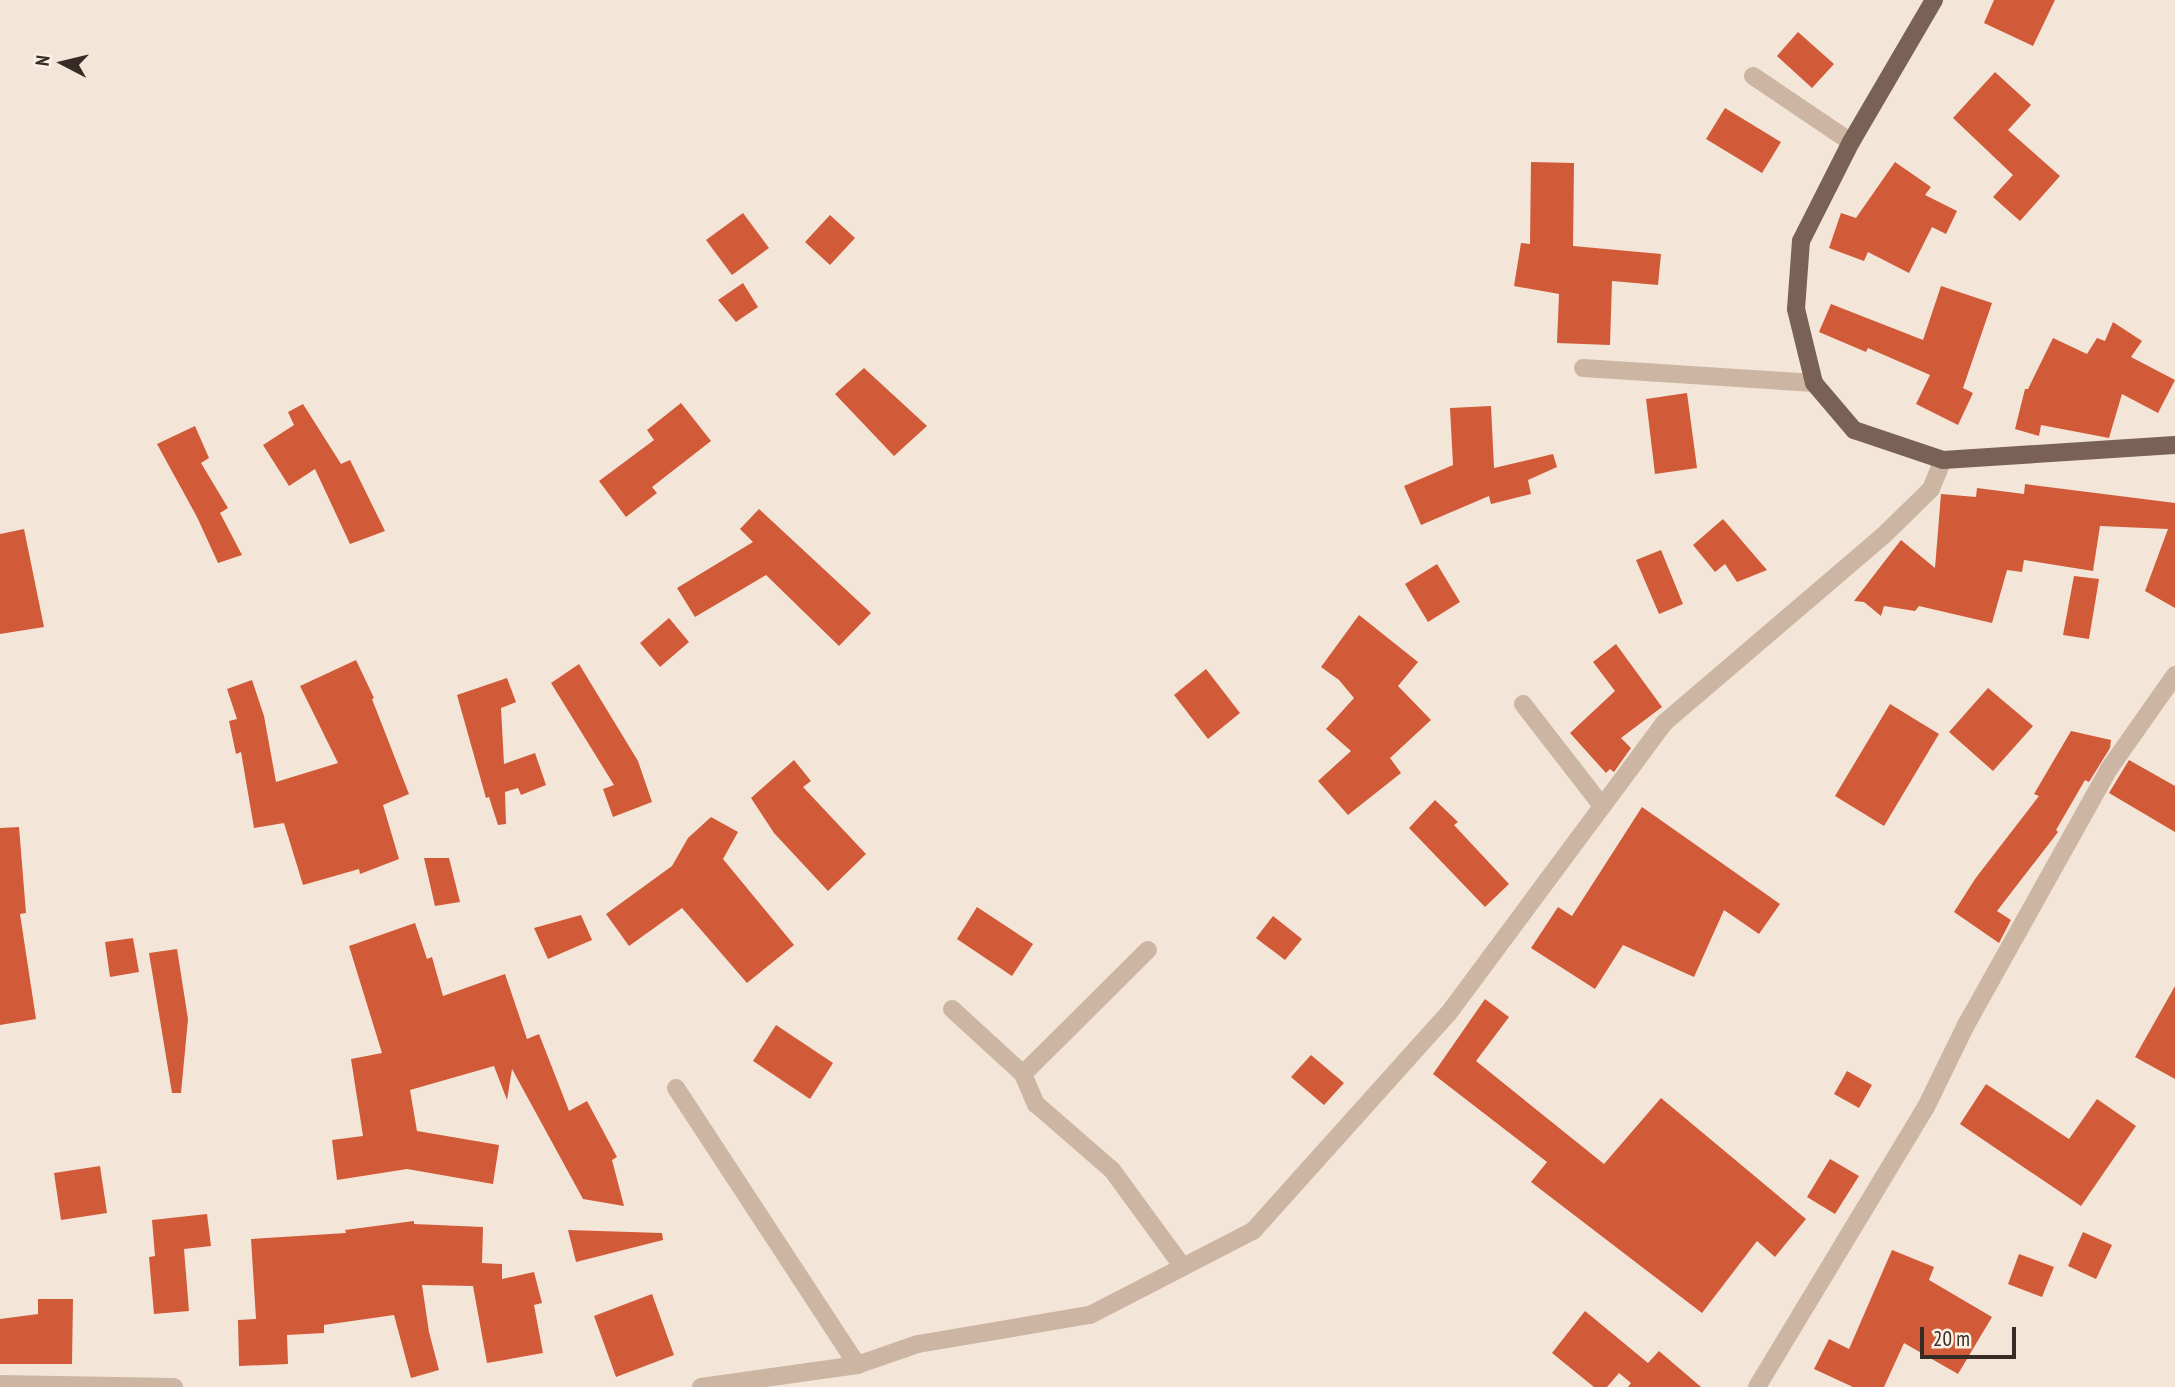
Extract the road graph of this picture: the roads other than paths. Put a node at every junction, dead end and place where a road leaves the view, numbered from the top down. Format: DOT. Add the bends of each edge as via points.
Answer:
graph roads {
  1 [pos="1934,0"];
  2 [pos="1753,76"];
  3 [pos="1851,142"];
  4 [pos="1583,368"];
  5 [pos="1814,383"];
  6 [pos="2175,445"];
  7 [pos="1943,460"];
  8 [pos="2175,675"];
  9 [pos="1523,704"];
  10 [pos="1602,806"];
  11 [pos="1148,950"];
  12 [pos="952,1009"];
  13 [pos="1023,1074"];
  14 [pos="676,1088"];
  15 [pos="1183,1267"];
  16 [pos="857,1365"];
  17 [pos="0,1384"];
  18 [pos="174,1387"];
  19 [pos="701,1387"];
  20 [pos="1757,1387"];
  1 -- 3 [label="main road"];
  2 -- 3 [label="street"];
  3 -- 5 [label="main road" via="1801,241 1796,309"];
  4 -- 5 [label="street"];
  5 -- 7 [label="main road" via="1854,430"];
  6 -- 7 [label="main road"];
  7 -- 10 [label="street" via="1931,489 1883,537 1664,723"];
  8 -- 20 [label="street" via="2109,769 1966,1025 1926,1107"];
  9 -- 10 [label="street"];
  10 -- 15 [label="street" via="1448,1014 1253,1231"];
  11 -- 13 [label="street"];
  12 -- 13 [label="street"];
  13 -- 15 [label="street" via="1036,1104 1112,1170"];
  14 -- 16 [label="street"];
  15 -- 16 [label="street" via="1090,1315 918,1344"];
  16 -- 19 [label="street"];
  17 -- 18 [label="street"];
}
